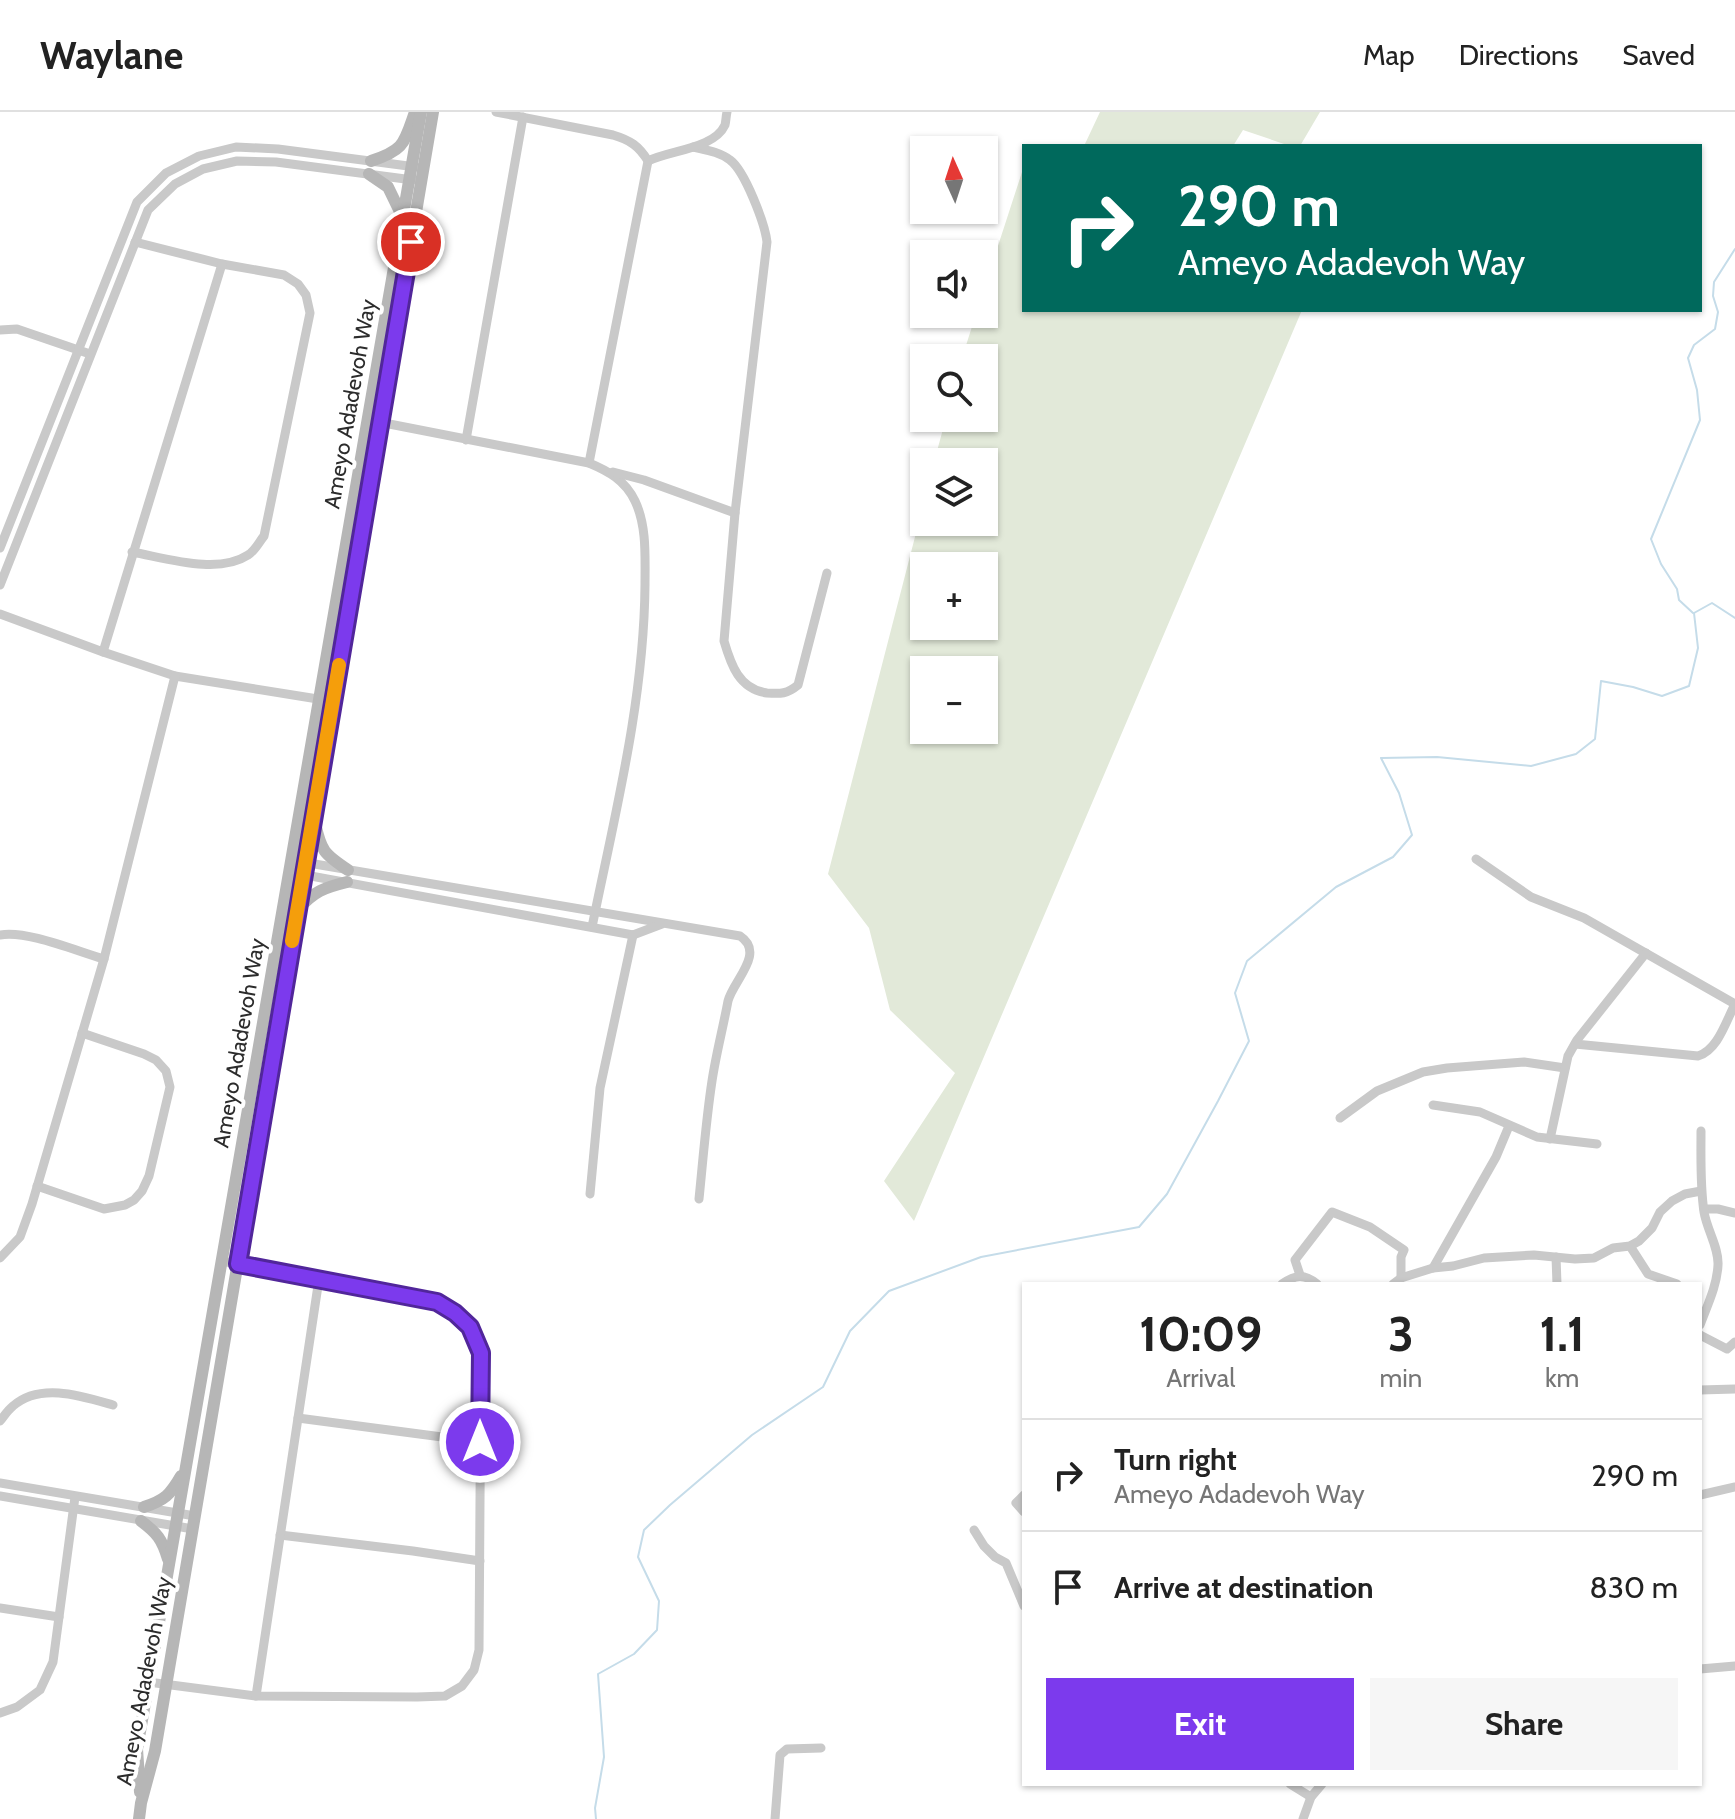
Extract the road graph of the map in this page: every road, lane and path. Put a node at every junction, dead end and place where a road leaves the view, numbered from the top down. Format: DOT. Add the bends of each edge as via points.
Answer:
graph roads {
  1 [pos="415,112"];
  2 [pos="496,112"];
  3 [pos="727,112"];
  4 [pos="431,113"];
  5 [pos="523,117"];
  6 [pos="693,147"];
  7 [pos="648,161"];
  8 [pos="370,167"];
  9 [pos="418,167"];
  10 [pos="415,180"];
  11 [pos="403,218"];
  12 [pos="135,242"];
  13 [pos="222,264"];
  14 [pos="0,330"];
  15 [pos="78,350"];
  16 [pos="90,354"];
  17 [pos="374,421"];
  18 [pos="466,440"];
  19 [pos="589,463"];
  20 [pos="609,471"];
  21 [pos="735,513"];
  22 [pos="0,548"];
  23 [pos="132,552"];
  24 [pos="827,573"];
  25 [pos="0,585"];
  26 [pos="0,614"];
  27 [pos="103,652"];
  28 [pos="175,676"];
  29 [pos="319,699"];
  30 [pos="333,701"];
  31 [pos="314,815"];
  32 [pos="1476,859"];
  33 [pos="290,866"];
  34 [pos="305,868"];
  35 [pos="347,876"];
  36 [pos="298,909"];
  37 [pos="595,913"];
  38 [pos="664,923"];
  39 [pos="592,927"];
  40 [pos="0,935"];
  41 [pos="633,935"];
  42 [pos="1646,953"];
  43 [pos="104,959"];
  44 [pos="1735,1004"];
  45 [pos="82,1033"];
  46 [pos="1575,1044"];
  47 [pos="1565,1068"];
  48 [pos="1433,1105"];
  49 [pos="1340,1118"];
  50 [pos="1509,1126"];
  51 [pos="1701,1131"];
  52 [pos="1550,1139"];
  53 [pos="1597,1144"];
  54 [pos="37,1186"];
  55 [pos="1701,1191"];
  56 [pos="590,1194"];
  57 [pos="699,1199"];
  58 [pos="1704,1209"];
  59 [pos="1735,1213"];
  60 [pos="1630,1246"];
  61 [pos="1556,1257"];
  62 [pos="0,1258"];
  63 [pos="222,1261"];
  64 [pos="238,1264"];
  65 [pos="1433,1268"];
  66 [pos="1300,1275"];
  67 [pos="319,1279"];
  68 [pos="1397,1281"];
  69 [pos="1285,1282"];
  70 [pos="1314,1282"];
  71 [pos="1557,1282"];
  72 [pos="1671,1282"];
  73 [pos="1702,1319"];
  74 [pos="1702,1336"];
  75 [pos="1735,1342"];
  76 [pos="1735,1389"];
  77 [pos="1702,1390"];
  78 [pos="113,1405"];
  79 [pos="298,1418"];
  80 [pos="0,1421"];
  81 [pos="480,1442"];
  82 [pos="186,1466"];
  83 [pos="0,1483"];
  84 [pos="1735,1487"];
  85 [pos="1702,1495"];
  86 [pos="0,1496"];
  87 [pos="75,1497"];
  88 [pos="73,1510"];
  89 [pos="142,1514"];
  90 [pos="177,1520"];
  91 [pos="194,1522"];
  92 [pos="974,1530"];
  93 [pos="280,1535"];
  94 [pos="480,1561"];
  95 [pos="169,1562"];
  96 [pos="1022,1601"];
  97 [pos="0,1608"];
  98 [pos="59,1617"];
  99 [pos="1735,1666"];
  100 [pos="1702,1669"];
  101 [pos="148,1682"];
  102 [pos="166,1683"];
  103 [pos="256,1696"];
  104 [pos="0,1713"];
  105 [pos="821,1748"];
  106 [pos="1306,1791"];
  107 [pos="141,1803"];
  108 [pos="139,1819"];
  109 [pos="775,1819"];
  110 [pos="1303,1819"];
  1 -- 8 [label="street" via="401,146"];
  2 -- 5 [label="street"];
  3 -- 6 [label="street" via="712,140"];
  4 -- 9 [label="street, Ameyo Adadevoh Way"];
  5 -- 7 [label="street" via="629,140"];
  5 -- 18 [label="street"];
  6 -- 7 [label="street"];
  6 -- 21 [label="street" via="721,154 740,170 766,231"];
  7 -- 19 [label="street"];
  8 -- 9 [label="street"];
  8 -- 10 [label="street"];
  8 -- 11 [label="street" via="388,187"];
  8 -- 12 [label="street" via="237,161 203,169 175,184 148,210"];
  8 -- 15 [label="street" via="278,149 236,147 199,156 166,173 137,202"];
  9 -- 10 [label="street, Ameyo Adadevoh Way"];
  10 -- 11 [label="street, Ameyo Adadevoh Way"];
  10 -- 17 [label="street, Ameyo Adadevoh Way"];
  11 -- 17 [label="street, Ameyo Adadevoh Way"];
  12 -- 13 [label="street"];
  12 -- 16 [label="street"];
  13 -- 23 [label="street"];
  13 -- 23 [label="street" via="284,275 306,295 310,313 264,536 251,553 233,563 212,565"];
  14 -- 15 [label="street" via="17,329"];
  15 -- 16 [label="street"];
  15 -- 22 [label="street"];
  16 -- 25 [label="street"];
  17 -- 18 [label="street"];
  17 -- 29 [label="street, Ameyo Adadevoh Way"];
  17 -- 30 [label="street, Ameyo Adadevoh Way"];
  18 -- 19 [label="street"];
  19 -- 20 [label="street"];
  20 -- 21 [label="street"];
  20 -- 37 [label="street" via="635,501 644,532 645,612 635,717"];
  21 -- 24 [label="street" via="724,641 742,682 756,691 782,694 798,685"];
  23 -- 27 [label="street"];
  26 -- 27 [label="street"];
  27 -- 28 [label="street"];
  28 -- 29 [label="street"];
  28 -- 43 [label="street"];
  29 -- 30 [label="street"];
  29 -- 33 [label="street, Ameyo Adadevoh Way"];
  30 -- 31 [label="street, Ameyo Adadevoh Way"];
  31 -- 34 [label="street, Ameyo Adadevoh Way"];
  31 -- 35 [label="street" via="326,856"];
  32 -- 42 [label="street" via="1531,897 1584,918"];
  33 -- 34 [label="street"];
  33 -- 63 [label="street, Ameyo Adadevoh Way"];
  34 -- 35 [label="street"];
  34 -- 36 [label="street, Ameyo Adadevoh Way"];
  35 -- 36 [label="street" via="310,896"];
  35 -- 37 [label="street"];
  35 -- 39 [label="street"];
  36 -- 64 [label="street, Ameyo Adadevoh Way"];
  37 -- 38 [label="street"];
  37 -- 39 [label="street"];
  38 -- 41 [label="street"];
  38 -- 57 [label="street" via="740,936 750,947 747,966 730,993 712,1079"];
  39 -- 41 [label="street"];
  40 -- 43 [label="street" via="25,935"];
  41 -- 56 [label="street" via="600,1088"];
  42 -- 44 [label="street"];
  42 -- 46 [label="street"];
  43 -- 45 [label="street"];
  44 -- 46 [label="street" via="1704,1055"];
  45 -- 54 [label="street"];
  45 -- 54 [label="street" via="144,1054 166,1071 170,1087 149,1176 134,1200 104,1209"];
  46 -- 47 [label="street"];
  47 -- 49 [label="street" via="1524,1062 1423,1072 1377,1091"];
  47 -- 52 [label="street"];
  48 -- 50 [label="street" via="1480,1112"];
  50 -- 52 [label="street"];
  50 -- 65 [label="street"];
  51 -- 55 [label="street"];
  52 -- 53 [label="street"];
  54 -- 62 [label="street" via="20,1237"];
  55 -- 58 [label="street"];
  55 -- 60 [label="street" via="1672,1201"];
  58 -- 59 [label="street"];
  58 -- 73 [label="street" via="1718,1262"];
  60 -- 61 [label="street" via="1594,1258"];
  60 -- 72 [label="street" via="1648,1274"];
  61 -- 65 [label="street" via="1484,1258"];
  61 -- 71 [label="street"];
  63 -- 64 [label="street"];
  63 -- 82 [label="street, Ameyo Adadevoh Way"];
  64 -- 67 [label="street"];
  64 -- 91 [label="street, Ameyo Adadevoh Way"];
  65 -- 68 [label="street"];
  66 -- 68 [label="street" via="1295,1260 1332,1212 1370,1227 1404,1250"];
  66 -- 69 [label="street"];
  66 -- 70 [label="street"];
  67 -- 79 [label="street"];
  67 -- 81 [label="street" via="437,1302 470,1327 481,1353"];
  74 -- 75 [label="street" via="1727,1349"];
  76 -- 77 [label="street"];
  78 -- 80 [label="street" via="63,1393 36,1395 14,1405"];
  79 -- 81 [label="street"];
  79 -- 93 [label="street"];
  81 -- 94 [label="street"];
  82 -- 89 [label="street" via="171,1493"];
  82 -- 90 [label="street, Ameyo Adadevoh Way"];
  83 -- 87 [label="street"];
  84 -- 85 [label="street"];
  86 -- 88 [label="street"];
  87 -- 88 [label="street"];
  87 -- 89 [label="street"];
  88 -- 89 [label="street"];
  88 -- 98 [label="street"];
  89 -- 90 [label="street"];
  89 -- 95 [label="street"];
  90 -- 91 [label="street"];
  90 -- 95 [label="street, Ameyo Adadevoh Way"];
  91 -- 102 [label="street, Ameyo Adadevoh Way"];
  92 -- 96 [label="street" via="1006,1563"];
  93 -- 94 [label="street"];
  93 -- 103 [label="street"];
  94 -- 103 [label="street" via="479,1650 474,1670 462,1686 431,1697"];
  95 -- 101 [label="street, Ameyo Adadevoh Way"];
  97 -- 98 [label="street"];
  98 -- 104 [label="street" via="53,1662 40,1690"];
  99 -- 100 [label="street"];
  101 -- 102 [label="street"];
  101 -- 107 [label="street, Ameyo Adadevoh Way" via="137,1749"];
  102 -- 103 [label="street"];
  102 -- 107 [label="street, Ameyo Adadevoh Way"];
  105 -- 109 [label="street" via="787,1749 780,1755"];
  106 -- 110 [label="street"];
  107 -- 108 [label="street"];
}
